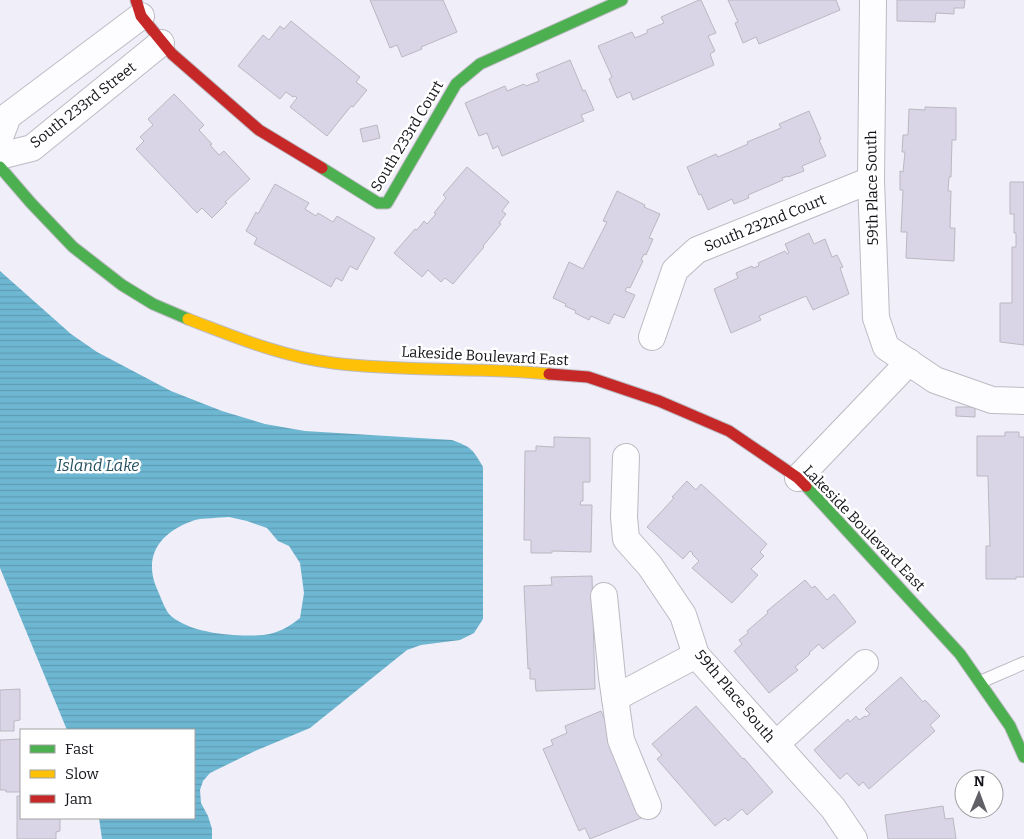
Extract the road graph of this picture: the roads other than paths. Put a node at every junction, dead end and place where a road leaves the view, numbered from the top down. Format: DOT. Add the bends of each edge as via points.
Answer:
graph roads {
  1 [pos="622,0"];
  2 [pos="874,0"];
  3 [pos="139,8"];
  4 [pos="161,43"];
  5 [pos="0,138"];
  6 [pos="0,156"];
  7 [pos="0,167"];
  8 [pos="871,180"];
  9 [pos="652,337"];
  10 [pos="909,362"];
  11 [pos="1024,401"];
  12 [pos="626,457"];
  13 [pos="798,478"];
  14 [pos="604,596"];
  15 [pos="696,655"];
  16 [pos="865,663"];
  17 [pos="1024,663"];
  18 [pos="980,682"];
  19 [pos="615,698"];
  20 [pos="776,744"];
  21 [pos="1024,757"];
  22 [pos="648,806"];
  23 [pos="854,839"];
  1 -- 4 [label="street, South 233rd Court" via="480,64 456,84 387,203 378,203 259,130"];
  2 -- 8 [label="street, 59th Place South"];
  3 -- 4 [label="street"];
  3 -- 5 [label="street" via="8,116"];
  4 -- 6 [label="street, South 233rd Street" via="32,148"];
  7 -- 13 [label="street, Lakeside Boulevard East" via="73,246 122,285 182,317 250,343 333,363 509,370 588,377 659,401 729,431"];
  8 -- 9 [label="street, South 232nd Court" via="696,250 675,270"];
  8 -- 10 [label="street, 59th Place South" via="876,318 886,347"];
  10 -- 11 [label="street, 59th Place South" via="935,380 992,400"];
  10 -- 13 [label="street"];
  12 -- 15 [label="street, 59th Place South" via="626,539 650,566 683,615"];
  13 -- 18 [label="street, Lakeside Boulevard East" via="960,654"];
  14 -- 19 [label="street"];
  15 -- 19 [label="street"];
  15 -- 20 [label="street, 59th Place South"];
  16 -- 20 [label="street"];
  17 -- 18 [label="lane"];
  18 -- 21 [label="street, Lakeside Boulevard East" via="1010,726"];
  19 -- 22 [label="street" via="621,740"];
  20 -- 23 [label="street, 59th Place South" via="833,808"];
}
